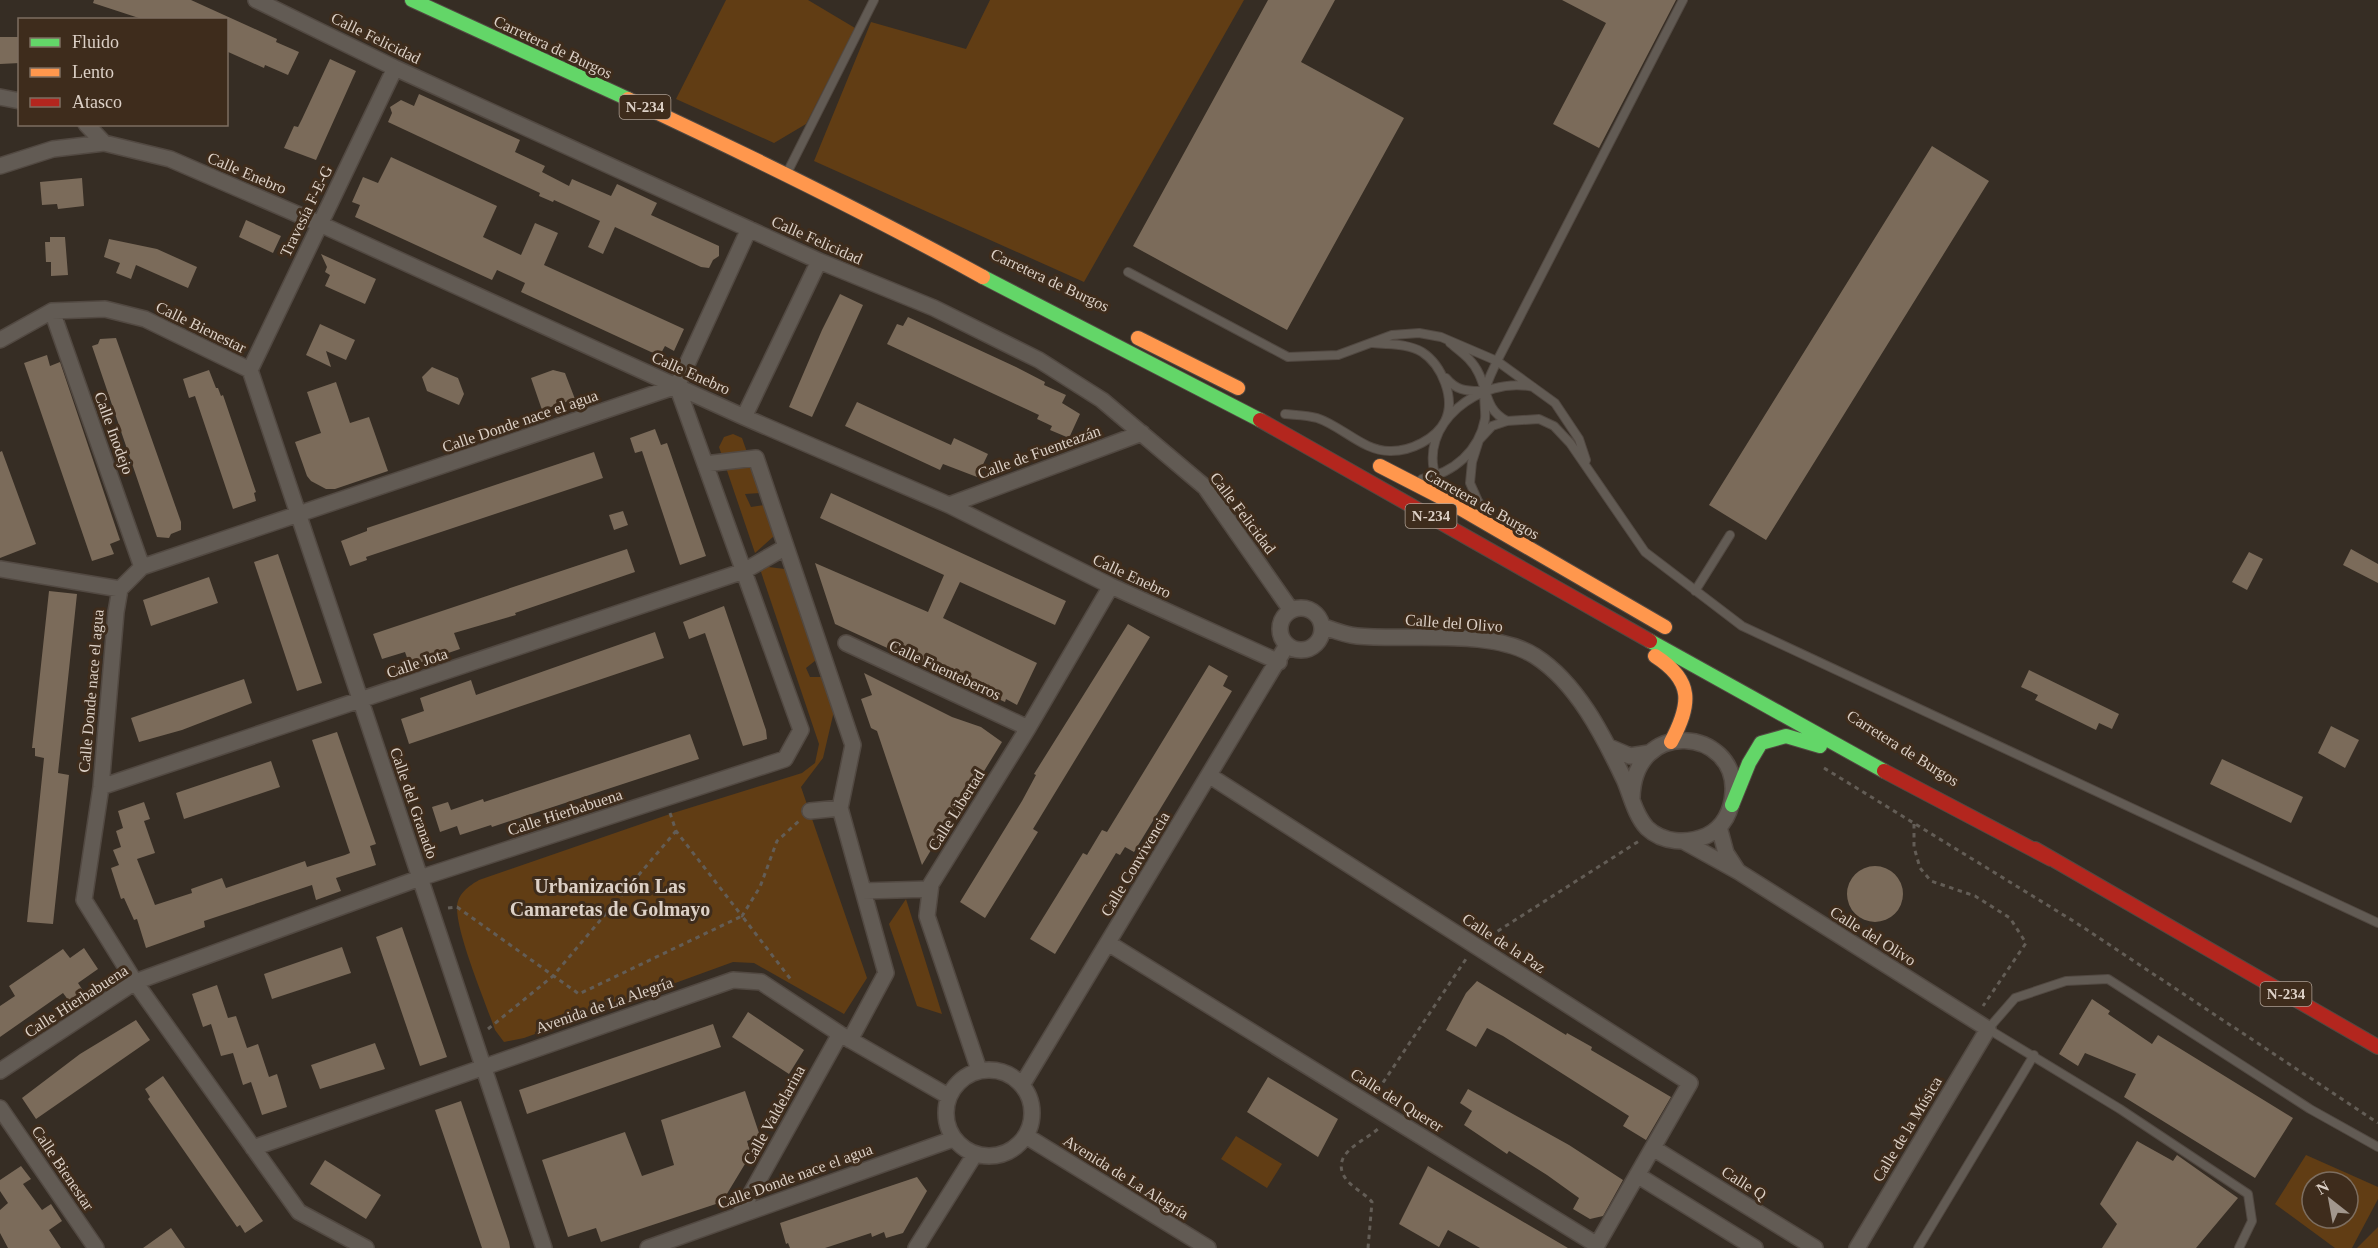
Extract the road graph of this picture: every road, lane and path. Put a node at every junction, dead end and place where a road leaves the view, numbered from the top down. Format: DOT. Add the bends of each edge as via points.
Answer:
graph roads {
  1 [pos="256,0"];
  2 [pos="412,0"];
  3 [pos="874,0"];
  4 [pos="1683,0"];
  5 [pos="395,68"];
  6 [pos="0,97"];
  7 [pos="18,101"];
  8 [pos="88,126"];
  9 [pos="104,143"];
  10 [pos="0,166"];
  11 [pos="787,173"];
  12 [pos="876,218"];
  13 [pos="320,224"];
  14 [pos="749,229"];
  15 [pos="819,261"];
  16 [pos="1128,272"];
  17 [pos="52,311"];
  18 [pos="1089,316"];
  19 [pos="1121,331"];
  20 [pos="1441,337"];
  21 [pos="0,340"];
  22 [pos="1368,343"];
  23 [pos="1497,360"];
  24 [pos="1436,367"];
  25 [pos="250,370"];
  26 [pos="677,386"];
  27 [pos="1538,388"];
  28 [pos="1485,391"];
  29 [pos="1255,398"];
  30 [pos="744,417"];
  31 [pos="1284,420"];
  32 [pos="1507,421"];
  33 [pos="1445,422"];
  34 [pos="1142,433"];
  35 [pos="1479,440"];
  36 [pos="705,464"];
  37 [pos="1588,467"];
  38 [pos="1375,472"];
  39 [pos="1436,477"];
  40 [pos="1409,482"];
  41 [pos="1446,500"];
  42 [pos="949,505"];
  43 [pos="1453,515"];
  44 [pos="299,516"];
  45 [pos="1465,525"];
  46 [pos="1730,535"];
  47 [pos="786,547"];
  48 [pos="142,567"];
  49 [pos="0,569"];
  50 [pos="744,571"];
  51 [pos="1539,579"];
  52 [pos="1582,580"];
  53 [pos="1111,586"];
  54 [pos="120,589"];
  55 [pos="1695,591"];
  56 [pos="1291,610"];
  57 [pos="1322,626"];
  58 [pos="1675,633"];
  59 [pos="846,643"];
  60 [pos="1287,645"];
  61 [pos="1279,662"];
  62 [pos="361,701"];
  63 [pos="1028,729"];
  64 [pos="1671,742"];
  65 [pos="1609,747"];
  66 [pos="1649,753"];
  67 [pos="1881,753"];
  68 [pos="1817,765"];
  69 [pos="1210,776"];
  70 [pos="1909,785"];
  71 [pos="100,787"];
  72 [pos="664,798"];
  73 [pos="1632,798"];
  74 [pos="1732,805"];
  75 [pos="840,808"];
  76 [pos="810,811"];
  77 [pos="1914,824"];
  78 [pos="1719,827"];
  79 [pos="676,831"];
  80 [pos="1683,841"];
  81 [pos="2051,859"];
  82 [pos="1738,872"];
  83 [pos="420,878"];
  84 [pos="930,889"];
  85 [pos="863,891"];
  86 [pos="431,910"];
  87 [pos="742,916"];
  88 [pos="2378,923"];
  89 [pos="1108,943"];
  90 [pos="553,976"];
  91 [pos="135,982"];
  92 [pos="788,1000"];
  93 [pos="1974,1020"];
  94 [pos="1988,1029"];
  95 [pos="845,1037"];
  96 [pos="475,1041"];
  97 [pos="2378,1047"];
  98 [pos="2034,1055"];
  99 [pos="483,1066"];
  100 [pos="979,1070"];
  101 [pos="0,1071"];
  102 [pos="1022,1084"];
  103 [pos="948,1096"];
  104 [pos="0,1107"];
  105 [pos="1390,1117"];
  106 [pos="2378,1123"];
  107 [pos="1026,1136"];
  108 [pos="953,1139"];
  109 [pos="2378,1147"];
  110 [pos="254,1148"];
  111 [pos="1653,1148"];
  112 [pos="975,1154"];
  113 [pos="1637,1175"];
  114 [pos="740,1215"];
  115 [pos="96,1248"];
  116 [pos="366,1248"];
  117 [pos="544,1248"];
  118 [pos="648,1248"];
  119 [pos="916,1248"];
  120 [pos="1208,1248"];
  121 [pos="1368,1248"];
  122 [pos="1755,1248"];
  123 [pos="1815,1248"];
  124 [pos="1857,1248"];
  125 [pos="1918,1248"];
  126 [pos="2239,1248"];
  1 -- 5 [label="street, Calle Felicidad"];
  2 -- 11 [label="highway, Carretera de Burgos / N-234"];
  3 -- 11 [label="lane"];
  4 -- 23 [label="lane"];
  5 -- 13 [label="street, Travesía F-E-G"];
  5 -- 14 [label="street, Calle Felicidad"];
  6 -- 7 [label="street"];
  8 -- 9 [label="street"];
  9 -- 10 [label="street" via="53,149"];
  9 -- 13 [label="street, Calle Enebro" via="170,159"];
  11 -- 12 [label="highway, Carretera de Burgos / N-234"];
  12 -- 18 [label="highway, Carretera de Burgos / N-234"];
  12 -- 31 [label="highway, Carretera de Burgos / N-234" via="1022,299 1188,383"];
  13 -- 25 [label="street, Travesía F-E-G"];
  13 -- 26 [label="street, Calle Enebro"];
  14 -- 15 [label="street, Calle Felicidad"];
  14 -- 26 [label="street"];
  15 -- 30 [label="street"];
  15 -- 34 [label="street, Calle Felicidad" via="934,308 1039,360 1102,400"];
  16 -- 22 [label="lane" via="1288,357 1338,355"];
  17 -- 21 [label="street, Calle Bienestar"];
  17 -- 25 [label="street, Calle Bienestar" via="105,309 145,319"];
  17 -- 48 [label="street, Calle Inodejo"];
  19 -- 29 [label="highway, Carretera de Burgos"];
  20 -- 22 [label="lane" via="1419,333"];
  20 -- 23 [label="lane"];
  20 -- 28 [label="lane" via="1468,358"];
  22 -- 24 [label="lane" via="1405,346 1422,352"];
  23 -- 27 [label="lane"];
  23 -- 28 [label="lane"];
  24 -- 28 [label="lane" via="1452,386 1464,391"];
  24 -- 33 [label="lane" via="1446,385 1449,404"];
  25 -- 44 [label="street, Calle del Granado"];
  26 -- 30 [label="street, Calle Enebro"];
  26 -- 36 [label="street, Calle Hierbabuena"];
  26 -- 44 [label="street, Calle Donde nace el agua"];
  27 -- 28 [label="lane" via="1522,384"];
  27 -- 37 [label="lane" via="1555,403 1579,439"];
  28 -- 32 [label="lane" via="1490,408"];
  28 -- 33 [label="lane" via="1462,402"];
  28 -- 35 [label="lane" via="1485,417"];
  30 -- 42 [label="street, Calle Enebro"];
  31 -- 33 [label="lane" via="1317,418 1367,445 1389,451 1409,449 1428,439"];
  31 -- 40 [label="highway, Carretera de Burgos / N-234"];
  31 -- 51 [label="highway, Carretera de Burgos / N-234"];
  31 -- 64 [label="highway" via="1402,514 1668,663 1685,684 1688,705"];
  32 -- 35 [label="lane" via="1492,426"];
  32 -- 37 [label="lane" via="1539,419 1554,426"];
  33 -- 39 [label="lane" via="1436,442"];
  34 -- 42 [label="street, Calle de Fuenteazán"];
  34 -- 56 [label="street, Calle Felicidad" via="1205,487"];
  35 -- 39 [label="lane" via="1458,465"];
  35 -- 52 [label="lane" via="1470,483 1478,501 1490,517 1547,549"];
  36 -- 47 [label="street" via="756,458"];
  36 -- 50 [label="street, Calle Hierbabuena"];
  37 -- 55 [label="lane" via="1645,552"];
  38 -- 40 [label="lane"];
  39 -- 40 [label="lane"];
  39 -- 41 [label="lane"];
  40 -- 41 [label="highway, Carretera de Burgos / N-234"];
  41 -- 43 [label="lane"];
  41 -- 52 [label="highway, Carretera de Burgos / N-234"];
  42 -- 53 [label="street, Calle Enebro"];
  44 -- 48 [label="street, Calle Donde nace el agua"];
  44 -- 62 [label="street, Calle del Granado"];
  45 -- 51 [label="lane" via="1509,550"];
  46 -- 55 [label="lane"];
  47 -- 50 [label="street, Calle Jota"];
  47 -- 75 [label="street" via="853,745"];
  48 -- 54 [label="street, Calle Donde nace el agua"];
  49 -- 54 [label="street"];
  50 -- 62 [label="street, Calle Jota"];
  50 -- 72 [label="street, Calle Hierbabuena" via="801,730 784,759"];
  51 -- 70 [label="highway, Carretera de Burgos / N-234"];
  52 -- 58 [label="highway, Carretera de Burgos / N-234"];
  53 -- 61 [label="street, Calle Enebro"];
  53 -- 63 [label="street, Calle Libertad"];
  54 -- 71 [label="street, Calle Donde nace el agua"];
  55 -- 88 [label="lane" via="1742,626"];
  56 -- 57 [label="street" via="1311,610"];
  56 -- 60 [label="street" via="1280,627"];
  57 -- 60 [label="street" via="1321,635 1311,647 1303,650"];
  57 -- 65 [label="street, Calle del Olivo" via="1354,636 1506,644 1534,655 1564,679"];
  59 -- 63 [label="street, Calle Fuenteberros"];
  60 -- 61 [label="street, Calle Convivencia"];
  61 -- 69 [label="street, Calle Convivencia"];
  62 -- 71 [label="street, Calle Jota"];
  62 -- 83 [label="street, Calle del Granado"];
  63 -- 84 [label="street, Calle Libertad"];
  64 -- 66 [label="street"];
  64 -- 74 [label="street" via="1695,741 1722,759 1731,773"];
  65 -- 66 [label="street" via="1630,756"];
  65 -- 73 [label="street, Calle del Olivo"];
  66 -- 73 [label="street" via="1638,766"];
  67 -- 81 [label="highway, Carretera de Burgos / N-234"];
  68 -- 77 [label="path"];
  69 -- 89 [label="street, Calle Convivencia"];
  69 -- 111 [label="street, Calle de la Paz" via="1690,1083"];
  70 -- 74 [label="highway" via="1804,739 1786,736 1761,743"];
  70 -- 81 [label="highway, Carretera de Burgos / N-234"];
  71 -- 91 [label="street, Calle Donde nace el agua" via="84,900"];
  72 -- 79 [label="path"];
  72 -- 83 [label="street, Calle Hierbabuena"];
  73 -- 80 [label="street" via="1647,827 1660,837"];
  74 -- 78 [label="street"];
  75 -- 76 [label="street"];
  75 -- 85 [label="street, Calle Valdelarina"];
  76 -- 87 [label="path" via="777,841 760,887"];
  77 -- 93 [label="path" via="1914,847 1920,868 1930,881 1975,896 2010,918 2026,943"];
  77 -- 106 [label="path" via="2075,922"];
  78 -- 80 [label="street" via="1709,835"];
  78 -- 82 [label="street, Calle del Olivo" via="1726,853"];
  79 -- 87 [label="path"];
  79 -- 90 [label="path"];
  80 -- 82 [label="street, Calle del Olivo"];
  81 -- 97 [label="highway, Carretera de Burgos / N-234"];
  82 -- 93 [label="street, Calle del Olivo"];
  83 -- 86 [label="street, Calle del Granado"];
  83 -- 91 [label="street, Calle Hierbabuena"];
  84 -- 85 [label="street"];
  84 -- 100 [label="street, Calle Libertad" via="927,916"];
  85 -- 95 [label="street, Calle Valdelarina" via="886,973"];
  86 -- 90 [label="path" via="457,907"];
  86 -- 96 [label="street, Calle del Granado"];
  87 -- 90 [label="path" via="579,994"];
  87 -- 92 [label="path" via="797,987"];
  89 -- 102 [label="street, Calle Convivencia"];
  89 -- 105 [label="street, Calle del Querer"];
  90 -- 96 [label="path"];
  91 -- 101 [label="street, Calle Hierbabuena"];
  91 -- 110 [label="street, Calle Donde nace el agua"];
  92 -- 95 [label="street, Avenida de La Alegría"];
  92 -- 99 [label="street, Avenida de La Alegría" via="761,982 732,980"];
  93 -- 94 [label="street, Calle del Olivo"];
  94 -- 98 [label="lane"];
  94 -- 109 [label="lane" via="2015,998 2066,981 2108,979 2310,1109"];
  94 -- 124 [label="street, Calle de la Música"];
  95 -- 103 [label="street, Avenida de La Alegría"];
  95 -- 114 [label="street, Calle Valdelarina"];
  96 -- 99 [label="street, Calle del Granado"];
  98 -- 125 [label="lane"];
  98 -- 126 [label="lane" via="2248,1194 2252,1221"];
  99 -- 110 [label="street, Avenida de La Alegría"];
  99 -- 117 [label="street, Calle del Granado"];
  100 -- 102 [label="street" via="1003,1071"];
  100 -- 103 [label="street" via="961,1080"];
  102 -- 107 [label="street" via="1032,1110"];
  103 -- 108 [label="street" via="945,1110"];
  104 -- 115 [label="street, Calle Bienestar"];
  105 -- 113 [label="street, Calle del Querer" via="1597,1245"];
  105 -- 121 [label="path" via="1347,1152 1342,1162 1344,1176 1372,1202"];
  107 -- 112 [label="street" via="1004,1154"];
  107 -- 120 [label="street, Avenida de La Alegría"];
  108 -- 112 [label="street"];
  108 -- 114 [label="street, Calle Donde nace el agua"];
  110 -- 116 [label="street, Calle Donde nace el agua" via="299,1212"];
  111 -- 113 [label="street, Calle de la Paz"];
  111 -- 123 [label="street, Calle Q"];
  112 -- 119 [label="street"];
  113 -- 122 [label="street"];
  114 -- 118 [label="street, Calle Donde nace el agua"];
}
